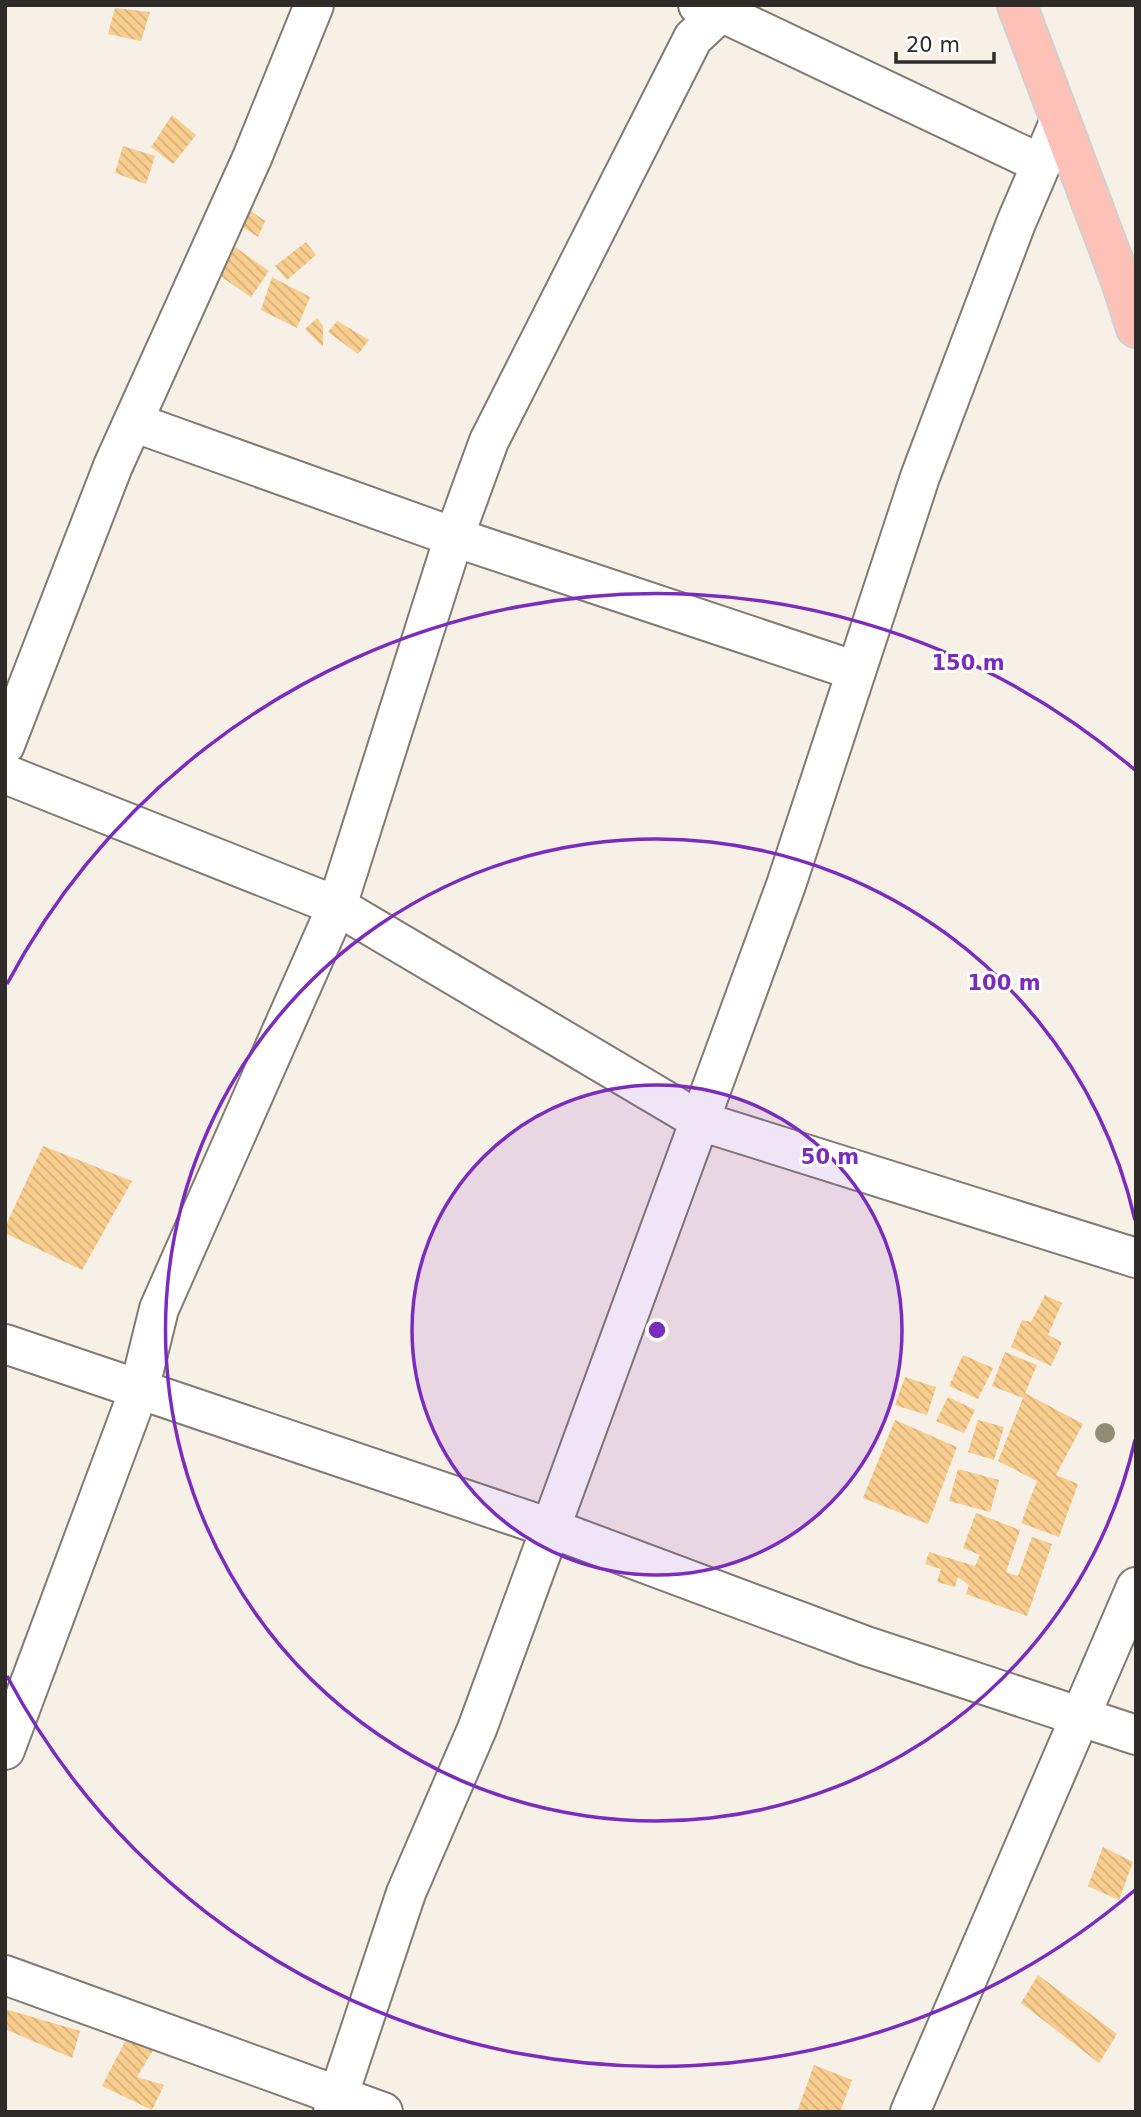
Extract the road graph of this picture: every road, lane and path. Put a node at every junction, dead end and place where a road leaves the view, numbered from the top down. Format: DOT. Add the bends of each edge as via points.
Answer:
graph roads {
  1 [pos="314,5"];
  2 [pos="1017,5"];
  3 [pos="709,9"];
  4 [pos="1060,120"];
  5 [pos="1041,164"];
  6 [pos="1136,328"];
  7 [pos="133,422"];
  8 [pos="454,537"];
  9 [pos="856,671"];
  10 [pos="5,745"];
  11 [pos="5,774"];
  12 [pos="337,906"];
  13 [pos="700,1121"];
  14 [pos="1136,1258"];
  15 [pos="5,1345"];
  16 [pos="139,1390"];
  17 [pos="550,1528"];
  18 [pos="1136,1587"];
  19 [pos="1081,1717"];
  20 [pos="1136,1735"];
  21 [pos="5,1750"];
  22 [pos="5,1975"];
  23 [pos="336,2104"];
  24 [pos="383,2112"];
  25 [pos="910,2112"];
  1 -- 7 [label="street" via="252,158"];
  2 -- 4 [label="main road"];
  3 -- 5 [label="street"];
  3 -- 8 [label="street" via="489,441"];
  4 -- 5 [label="street"];
  4 -- 6 [label="main road"];
  5 -- 9 [label="street" via="920,477"];
  7 -- 8 [label="street"];
  7 -- 10 [label="street"];
  8 -- 9 [label="street"];
  8 -- 12 [label="street"];
  9 -- 13 [label="street" via="786,885"];
  11 -- 12 [label="street"];
  12 -- 13 [label="street"];
  12 -- 16 [label="street" via="159,1309"];
  13 -- 14 [label="street"];
  13 -- 17 [label="street"];
  15 -- 16 [label="street"];
  16 -- 17 [label="street"];
  16 -- 21 [label="street"];
  17 -- 19 [label="street" via="866,1646"];
  17 -- 23 [label="street" via="477,1730 406,1893"];
  18 -- 19 [label="street"];
  19 -- 20 [label="street"];
  19 -- 25 [label="street"];
  22 -- 23 [label="street"];
  23 -- 24 [label="street"];
}
